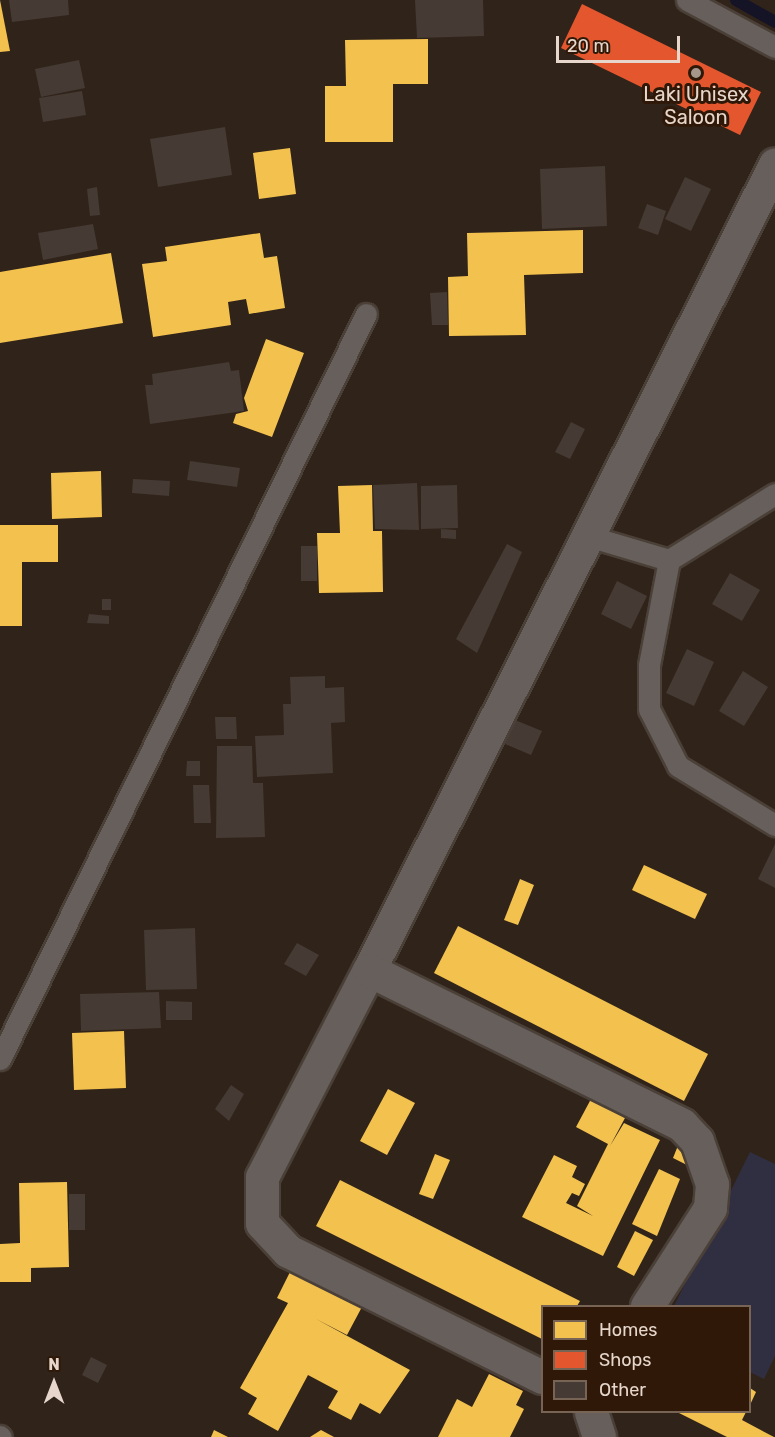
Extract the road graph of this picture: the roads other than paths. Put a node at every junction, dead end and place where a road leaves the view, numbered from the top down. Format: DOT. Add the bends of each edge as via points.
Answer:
graph roads {
  1 [pos="687,0"];
  2 [pos="775,47"];
  3 [pos="775,164"];
  4 [pos="366,314"];
  5 [pos="775,494"];
  6 [pos="588,536"];
  7 [pos="669,560"];
  8 [pos="775,825"];
  9 [pos="369,970"];
  10 [pos="0,1059"];
  11 [pos="647,1305"];
  12 [pos="541,1376"];
  13 [pos="591,1413"];
  14 [pos="599,1437"];
  1 -- 2 [label="lane"];
  3 -- 6 [label="street"];
  4 -- 10 [label="lane"];
  5 -- 7 [label="lane"];
  6 -- 7 [label="lane"];
  6 -- 9 [label="street"];
  7 -- 8 [label="lane" via="649,665 649,709 678,766"];
  9 -- 11 [label="street" via="682,1125 697,1141 712,1184 710,1208"];
  9 -- 12 [label="street" via="262,1178 262,1223 288,1251"];
  13 -- 14 [label="street"];
}
